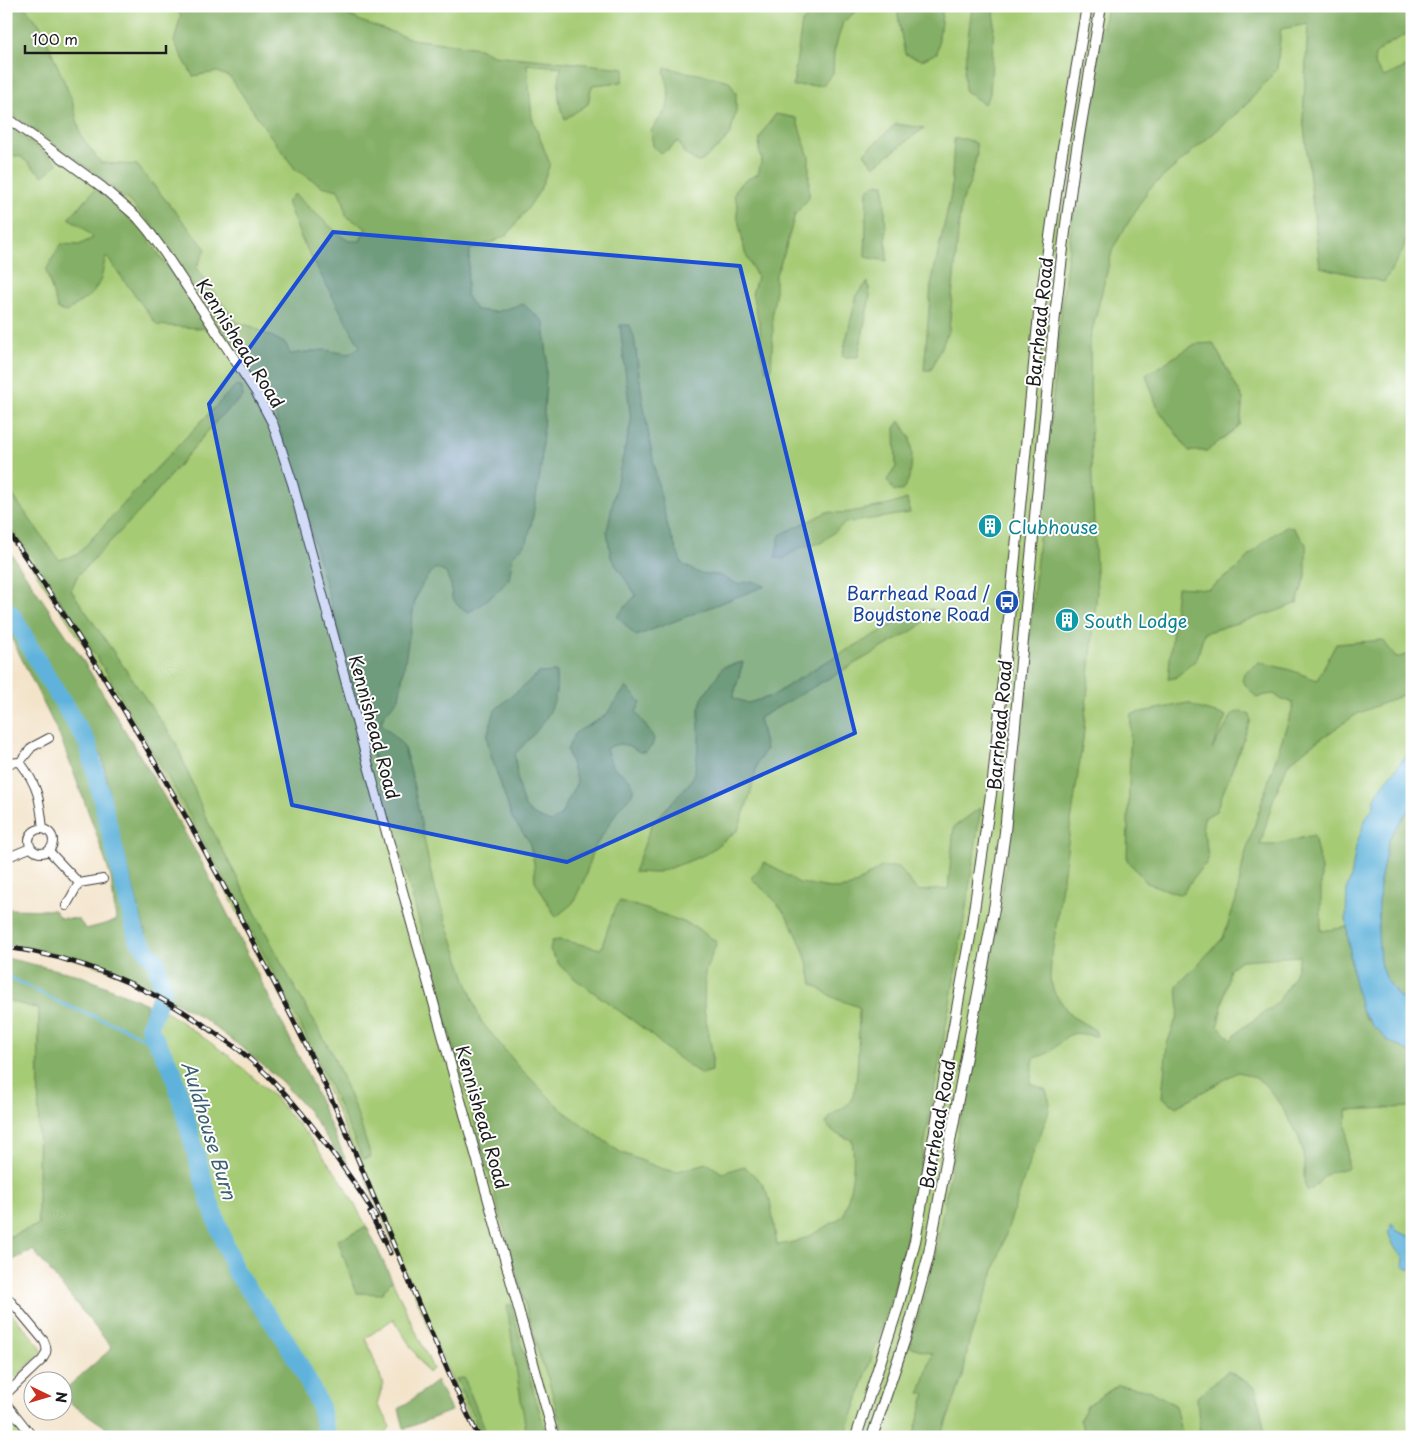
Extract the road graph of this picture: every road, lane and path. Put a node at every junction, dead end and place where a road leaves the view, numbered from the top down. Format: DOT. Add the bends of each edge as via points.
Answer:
graph roads {
  1 [pos="1087,6"];
  2 [pos="1101,6"];
  3 [pos="6,117"];
  4 [pos="49,738"];
  5 [pos="20,762"];
  6 [pos="6,763"];
  7 [pos="43,829"];
  8 [pos="30,848"];
  9 [pos="49,850"];
  10 [pos="6,858"];
  11 [pos="103,879"];
  12 [pos="79,883"];
  13 [pos="66,906"];
  14 [pos="932,1147"];
  15 [pos="948,1150"];
  16 [pos="6,1298"];
  17 [pos="6,1394"];
  18 [pos="6,1403"];
  19 [pos="33,1437"];
  20 [pos="554,1437"];
  21 [pos="856,1437"];
  22 [pos="872,1437"];
  1 -- 14 [label="main road, Barrhead Road" via="1039,314 987,826"];
  2 -- 15 [label="main road, Barrhead Road" via="1062,260 1005,832"];
  3 -- 20 [label="street, Kennishead Road" via="102,187 148,230 256,392 273,424 293,485"];
  4 -- 5 [label="street" via="32,748"];
  5 -- 6 [label="street"];
  5 -- 7 [label="street" via="38,796"];
  7 -- 8 [label="street" via="31,832"];
  7 -- 9 [label="street" via="52,836 53,844"];
  8 -- 9 [label="street" via="41,854"];
  8 -- 10 [label="street"];
  9 -- 12 [label="street"];
  11 -- 12 [label="street"];
  12 -- 13 [label="street"];
  14 -- 15 [label="main road"];
  14 -- 21 [label="main road, Barrhead Road" via="908,1271"];
  15 -- 22 [label="main road, Barrhead Road" via="921,1288"];
  16 -- 17 [label="street" via="47,1347 42,1360"];
  18 -- 19 [label="street"];
}
